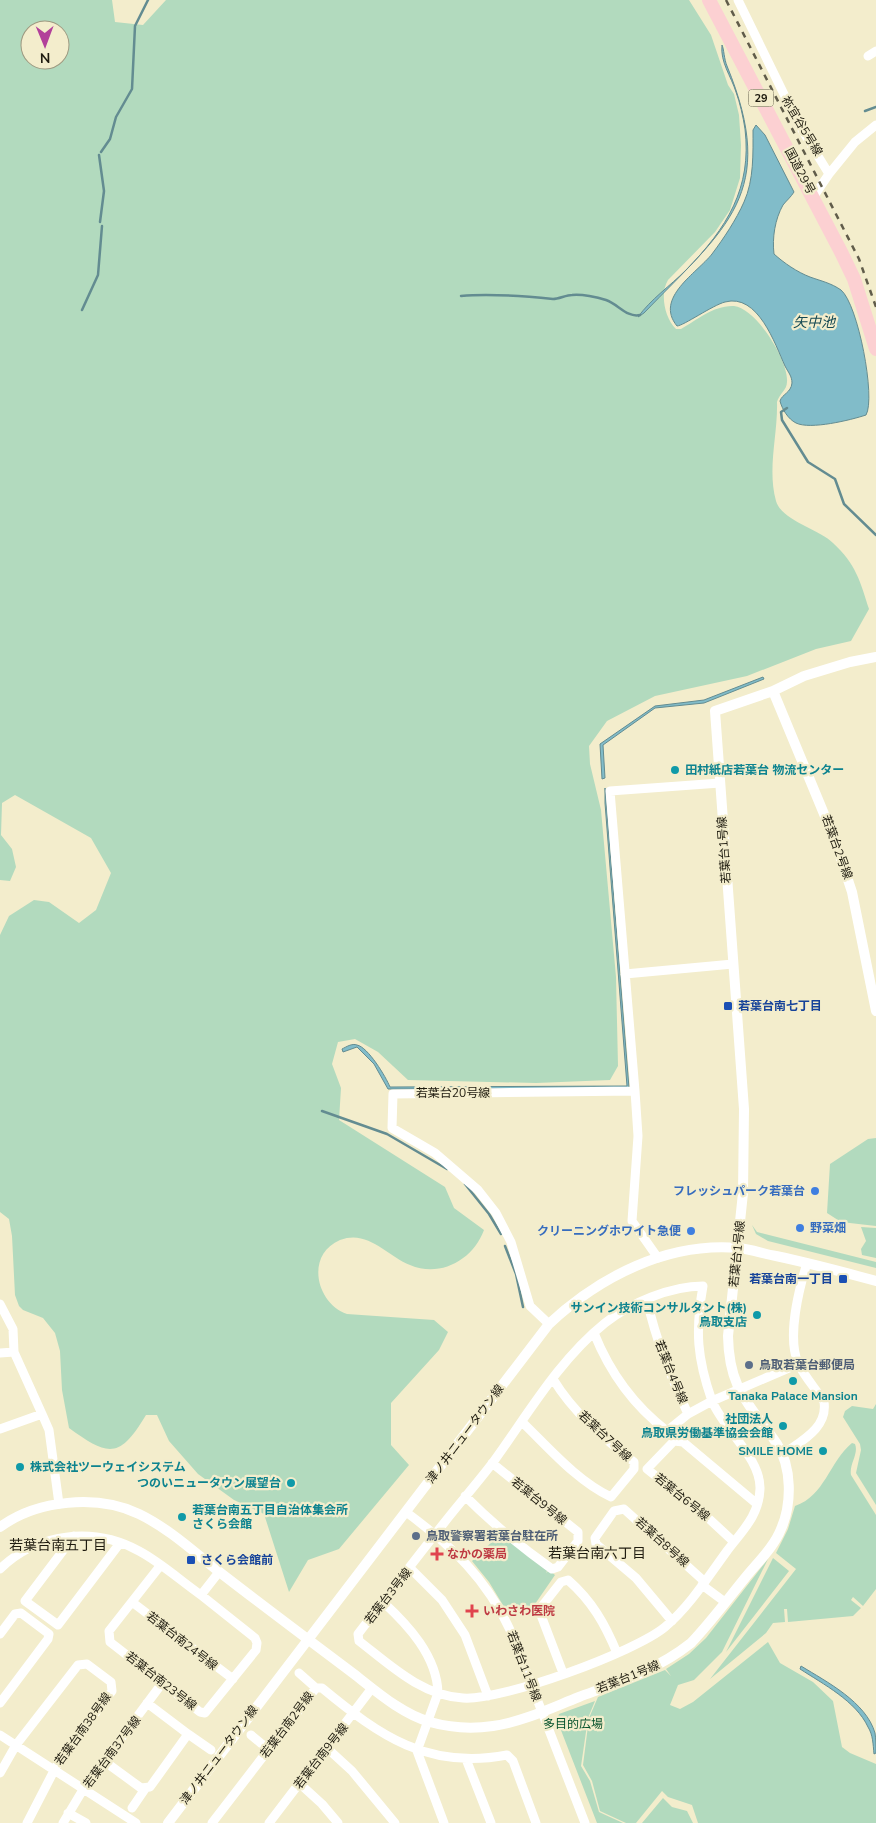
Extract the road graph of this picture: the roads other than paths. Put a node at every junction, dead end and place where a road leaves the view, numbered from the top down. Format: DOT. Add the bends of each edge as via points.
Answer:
graph roads {
  1 [pos="709,0"];
  2 [pos="738,0"];
  3 [pos="876,125"];
  4 [pos="829,174"];
  5 [pos="814,196"];
  6 [pos="876,349"];
  7 [pos="876,657"];
  8 [pos="773,691"];
  9 [pos="720,783"];
  10 [pos="733,964"];
  11 [pos="625,974"];
  12 [pos="876,1011"];
  13 [pos="635,1091"];
  14 [pos="738,1248"];
  15 [pos="658,1258"];
  16 [pos="807,1263"];
  17 [pos="876,1281"];
  18 [pos="648,1300"];
  19 [pos="0,1304"];
  20 [pos="549,1324"];
  21 [pos="594,1333"];
  22 [pos="14,1352"];
  23 [pos="0,1353"];
  24 [pos="798,1364"];
  25 [pos="553,1379"];
  26 [pos="739,1390"];
  27 [pos="712,1401"];
  28 [pos="42,1414"];
  29 [pos="688,1414"];
  30 [pos="522,1422"];
  31 [pos="0,1429"];
  32 [pos="782,1455"];
  33 [pos="492,1463"];
  34 [pos="465,1496"];
  35 [pos="59,1504"];
  36 [pos="757,1504"];
  37 [pos="406,1512"];
  38 [pos="0,1527"];
  39 [pos="435,1534"];
  40 [pos="74,1536"];
  41 [pos="734,1542"];
  42 [pos="120,1543"];
  43 [pos="160,1566"];
  44 [pos="0,1568"];
  45 [pos="410,1568"];
  46 [pos="219,1572"];
  47 [pos="704,1583"];
  48 [pos="201,1595"];
  49 [pos="132,1602"];
  50 [pos="383,1602"];
  51 [pos="725,1602"];
  52 [pos="672,1621"];
  53 [pos="0,1634"];
  54 [pos="308,1640"];
  55 [pos="617,1653"];
  56 [pos="300,1672"];
  57 [pos="563,1674"];
  58 [pos="233,1679"];
  59 [pos="164,1682"];
  60 [pos="531,1684"];
  61 [pos="316,1688"];
  62 [pos="372,1688"];
  63 [pos="438,1693"];
  64 [pos="488,1696"];
  65 [pos="0,1703"];
  66 [pos="148,1704"];
  67 [pos="542,1712"];
  68 [pos="353,1714"];
  69 [pos="428,1722"];
  70 [pos="188,1734"];
  71 [pos="0,1735"];
  72 [pos="251,1735"];
  73 [pos="16,1745"];
  74 [pos="328,1749"];
  75 [pos="210,1750"];
  76 [pos="269,1750"];
  77 [pos="417,1751"];
  78 [pos="466,1759"];
  79 [pos="104,1761"];
  80 [pos="54,1768"];
  81 [pos="0,1773"];
  82 [pos="299,1783"];
  83 [pos="84,1788"];
  84 [pos="145,1789"];
  85 [pos="132,1808"];
  86 [pos="68,1813"];
  87 [pos="272,1822"];
  88 [pos="27,1823"];
  89 [pos="63,1823"];
  90 [pos="86,1823"];
  91 [pos="136,1823"];
  92 [pos="168,1823"];
  93 [pos="212,1823"];
  94 [pos="338,1823"];
  95 [pos="395,1823"];
  96 [pos="444,1823"];
  97 [pos="491,1823"];
  98 [pos="536,1823"];
  99 [pos="585,1823"];
  1 -- 5 [label="highway, 国道29号 / 29"];
  2 -- 4 [label="street, 祢宜谷5号線" via="798,125"];
  3 -- 4 [label="street" via="855,142"];
  4 -- 5 [label="street"];
  5 -- 6 [label="highway, 国道29号 / 29" via="854,279"];
  7 -- 8 [label="street, 若葉台1号線" via="804,676"];
  8 -- 9 [label="street, 若葉台1号線" via="715,710"];
  8 -- 12 [label="street, 若葉台2号線" via="834,838 852,892"];
  9 -- 10 [label="street, 若葉台1号線"];
  9 -- 11 [label="street" via="610,791"];
  10 -- 11 [label="street"];
  10 -- 14 [label="street, 若葉台1号線" via="744,1109 743,1193"];
  11 -- 13 [label="street"];
  13 -- 15 [label="street" via="638,1136 632,1221"];
  13 -- 20 [label="street, 若葉台20号線" via="399,1093 392,1096 392,1128 435,1153 456,1170 496,1213 511,1242 530,1306"];
  14 -- 15 [label="street, 津ノ井ニュータウン線" via="698,1250"];
  14 -- 16 [label="street, 津ノ井ニュータウン線"];
  14 -- 26 [label="street, 若葉台1号線" via="728,1356"];
  15 -- 20 [label="street, 津ノ井ニュータウン線" via="618,1274"];
  16 -- 17 [label="street, 津ノ井ニュータウン線"];
  16 -- 24 [label="street" via="800,1286 795,1326"];
  18 -- 21 [label="street, 若葉台3号線" via="608,1321"];
  18 -- 27 [label="street, 若葉台3号線" via="668,1292 704,1286 698,1351"];
  18 -- 29 [label="street, 若葉台4号線" via="666,1367"];
  19 -- 22 [label="street" via="13,1328"];
  20 -- 37 [label="street, 津ノ井ニュータウン線"];
  21 -- 25 [label="street, 若葉台3号線"];
  21 -- 29 [label="street" via="605,1359 632,1400 651,1418 667,1431"];
  22 -- 23 [label="street"];
  22 -- 28 [label="street"];
  24 -- 26 [label="street"];
  24 -- 32 [label="street" via="824,1402 824,1416 820,1424"];
  25 -- 30 [label="street, 若葉台3号線"];
  25 -- 30 [label="street, 若葉台7号線" via="590,1425 634,1462 634,1469 611,1497 569,1466"];
  26 -- 27 [label="street"];
  26 -- 32 [label="street, 若葉台1号線"];
  27 -- 29 [label="street"];
  27 -- 36 [label="street, 若葉台3号線" via="718,1415 754,1465 760,1489"];
  28 -- 31 [label="street"];
  28 -- 35 [label="street" via="49,1430"];
  30 -- 33 [label="street, 若葉台3号線"];
  32 -- 51 [label="street, 若葉台1号線" via="786,1467 788,1509 781,1529"];
  33 -- 34 [label="street, 若葉台3号線"];
  33 -- 34 [label="street, 若葉台9号線" via="578,1532 578,1541 558,1567 552,1569 525,1550"];
  34 -- 39 [label="street, 若葉台3号線"];
  35 -- 38 [label="street, 若葉台1号線" via="25,1512"];
  35 -- 46 [label="street, 若葉台1号線" via="100,1503 139,1514 181,1540"];
  36 -- 41 [label="street, 若葉台3号線" via="754,1516"];
  36 -- 41 [label="street, 若葉台6号線" via="683,1442 674,1441 647,1469"];
  37 -- 39 [label="street, 若葉台11号線"];
  37 -- 54 [label="street, 津ノ井ニュータウン線"];
  39 -- 45 [label="street, 若葉台3号線"];
  39 -- 60 [label="street, 若葉台11号線" via="481,1579 497,1604"];
  40 -- 42 [label="street" via="106,1538"];
  40 -- 42 [label="street" via="25,1601 58,1625"];
  40 -- 44 [label="street" via="31,1547"];
  41 -- 47 [label="street, 若葉台3号線"];
  42 -- 43 [label="street" via="140,1551"];
  43 -- 48 [label="street"];
  43 -- 49 [label="street, 若葉台南23号線"];
  45 -- 50 [label="street, 若葉台3号線"];
  45 -- 64 [label="street" via="442,1600 465,1635"];
  46 -- 48 [label="street"];
  46 -- 54 [label="street, 若葉台1号線"];
  47 -- 51 [label="street"];
  47 -- 52 [label="street, 若葉台3号線"];
  47 -- 52 [label="street, 若葉台8号線" via="624,1509 614,1511 595,1538 596,1544 636,1578"];
  48 -- 58 [label="street, 若葉台南23号線" via="257,1643 256,1650"];
  49 -- 58 [label="street, 若葉台南24号線"];
  49 -- 59 [label="street, 若葉台南23号線" via="109,1631 110,1642"];
  50 -- 63 [label="street" via="407,1624 425,1652 438,1683"];
  50 -- 63 [label="street, 若葉台3号線" via="358,1634 359,1641 407,1678"];
  51 -- 67 [label="street, 若葉台1号線" via="691,1643 662,1664"];
  52 -- 55 [label="street, 若葉台3号線" via="639,1645"];
  53 -- 65 [label="street" via="15,1614 21,1613 49,1634"];
  54 -- 62 [label="street, 若葉台1号線"];
  54 -- 92 [label="street, 津ノ井ニュータウン線"];
  55 -- 57 [label="street, 若葉台3号線"];
  55 -- 57 [label="street" via="605,1625 583,1592 568,1580 561,1582 539,1610"];
  56 -- 61 [label="street"];
  57 -- 60 [label="street, 若葉台3号線"];
  58 -- 59 [label="street, 若葉台南23号線" via="206,1713 200,1712"];
  59 -- 66 [label="street, 若葉台南37号線"];
  60 -- 64 [label="street, 若葉台3号線"];
  60 -- 67 [label="street, 若葉台11号線"];
  61 -- 68 [label="street, 若葉台南2号線" via="322,1688"];
  61 -- 76 [label="street, 若葉台南2号線"];
  62 -- 68 [label="street, 若葉台南9号線"];
  62 -- 69 [label="street, 若葉台1号線" via="410,1714"];
  63 -- 64 [label="street, 若葉台3号線" via="464,1698"];
  63 -- 69 [label="street"];
  66 -- 70 [label="street"];
  66 -- 79 [label="street, 若葉台南37号線"];
  67 -- 69 [label="street, 若葉台1号線" via="505,1724 477,1728 456,1728"];
  67 -- 99 [label="street, 若葉台11号線"];
  68 -- 74 [label="street, 若葉台南9号線"];
  68 -- 77 [label="street, 若葉台南2号線" via="392,1740"];
  69 -- 77 [label="street"];
  70 -- 75 [label="street"];
  70 -- 84 [label="street" via="150,1787"];
  71 -- 73 [label="street"];
  72 -- 76 [label="street"];
  73 -- 80 [label="street"];
  73 -- 80 [label="street, 若葉台南38号線" via="78,1665 87,1664 111,1682 112,1691"];
  73 -- 81 [label="street, 若葉台南38号線"];
  74 -- 82 [label="street, 若葉台南9号線"];
  74 -- 95 [label="street" via="352,1770"];
  76 -- 93 [label="street, 若葉台南2号線"];
  77 -- 78 [label="street, 若葉台南2号線"];
  77 -- 96 [label="street"];
  78 -- 97 [label="street"];
  78 -- 98 [label="street, 若葉台南2号線" via="507,1755 513,1761"];
  79 -- 83 [label="street, 若葉台南37号線"];
  79 -- 84 [label="street"];
  80 -- 83 [label="street"];
  80 -- 88 [label="street, 若葉台南38号線"];
  82 -- 87 [label="street, 若葉台南9号線"];
  82 -- 94 [label="street"];
  83 -- 86 [label="street, 若葉台南37号線"];
  83 -- 91 [label="street"];
  84 -- 85 [label="street"];
  86 -- 89 [label="street, 若葉台南37号線"];
  86 -- 90 [label="street"];
}
